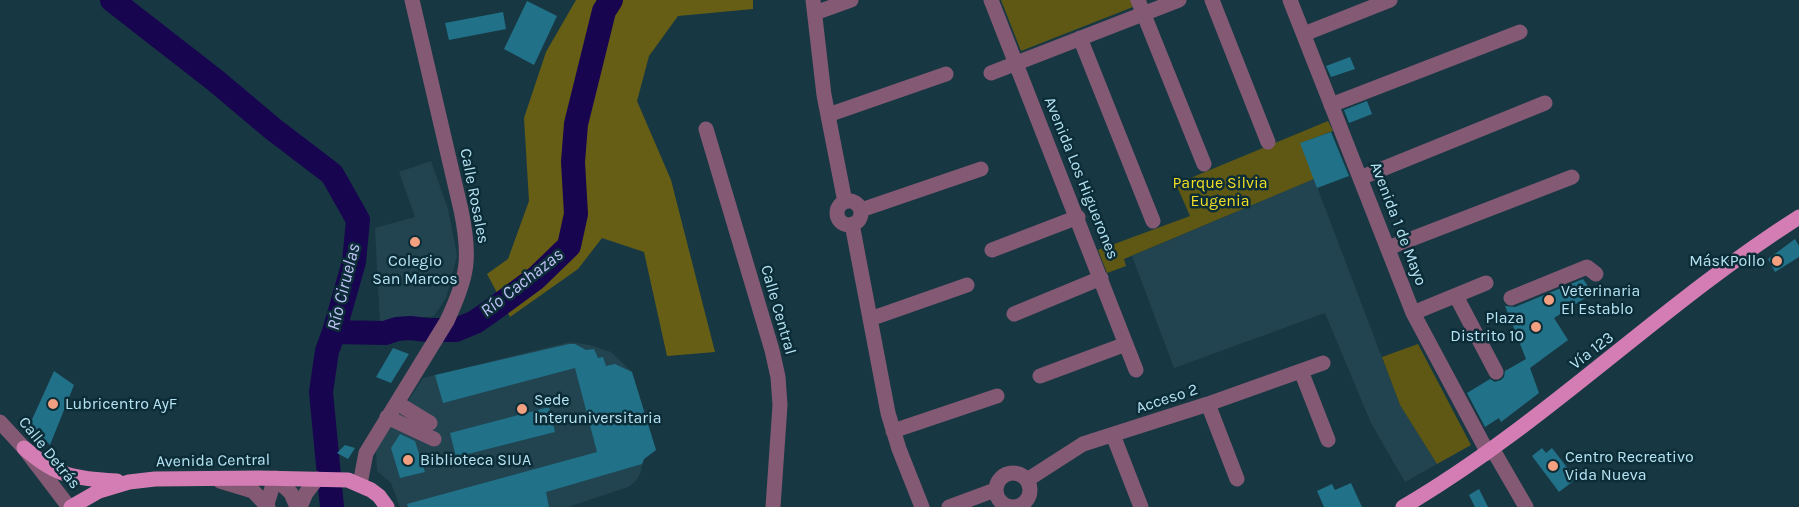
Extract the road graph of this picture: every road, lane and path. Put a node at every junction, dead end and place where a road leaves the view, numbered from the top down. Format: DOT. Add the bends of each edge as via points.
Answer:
graph roads {
  1 [pos="411,0"];
  2 [pos="851,0"];
  3 [pos="991,0"];
  4 [pos="1179,0"];
  5 [pos="1212,0"];
  6 [pos="1290,0"];
  7 [pos="1390,0"];
  8 [pos="814,6"];
  9 [pos="1140,7"];
  10 [pos="1520,32"];
  11 [pos="1304,34"];
  12 [pos="1080,38"];
  13 [pos="1015,63"];
  14 [pos="991,72"];
  15 [pos="946,74"];
  16 [pos="1545,103"];
  17 [pos="1331,105"];
  18 [pos="828,115"];
  19 [pos="706,129"];
  20 [pos="1268,142"];
  21 [pos="1204,164"];
  22 [pos="981,169"];
  23 [pos="1572,177"];
  24 [pos="1360,178"];
  25 [pos="845,202"];
  26 [pos="861,210"];
  27 [pos="1078,217"];
  28 [pos="1799,218"];
  29 [pos="1153,221"];
  30 [pos="852,224"];
  31 [pos="1388,248"];
  32 [pos="992,250"];
  33 [pos="1596,274"];
  34 [pos="1101,278"];
  35 [pos="1486,284"];
  36 [pos="967,285"];
  37 [pos="1456,296"];
  38 [pos="1511,298"];
  39 [pos="1413,313"];
  40 [pos="1014,314"];
  41 [pos="870,319"];
  42 [pos="1126,344"];
  43 [pos="1323,363"];
  44 [pos="1136,370"];
  45 [pos="1301,371"];
  46 [pos="1496,372"];
  47 [pos="1040,376"];
  48 [pos="997,396"];
  49 [pos="397,403"];
  50 [pos="1208,404"];
  51 [pos="387,417"];
  52 [pos="0,422"];
  53 [pos="430,423"];
  54 [pos="893,431"];
  55 [pos="1113,435"];
  56 [pos="434,439"];
  57 [pos="1328,441"];
  58 [pos="24,448"];
  59 [pos="1491,451"];
  60 [pos="275,478"];
  61 [pos="213,479"];
  62 [pos="319,479"];
  63 [pos="1236,479"];
  64 [pos="1027,480"];
  65 [pos="129,482"];
  66 [pos="360,484"];
  67 [pos="995,490"];
  68 [pos="268,505"];
  69 [pos="1026,505"];
  70 [pos="70,507"];
  71 [pos="299,507"];
  72 [pos="387,507"];
  73 [pos="773,507"];
  74 [pos="922,507"];
  75 [pos="949,507"];
  76 [pos="1142,507"];
  77 [pos="1403,507"];
  78 [pos="1526,507"];
  1 -- 49 [label="street, Calle Rosales" via="468,254 465,279 447,321"];
  2 -- 8 [label="street"];
  3 -- 13 [label="street, Avenida Los Higuerones"];
  4 -- 9 [label="street"];
  5 -- 20 [label="street"];
  6 -- 11 [label="street, Avenida 1 de Mayo"];
  7 -- 11 [label="street"];
  8 -- 18 [label="street"];
  9 -- 12 [label="street"];
  9 -- 21 [label="street"];
  10 -- 17 [label="street"];
  11 -- 17 [label="street, Avenida 1 de Mayo"];
  12 -- 13 [label="street"];
  12 -- 29 [label="street"];
  13 -- 14 [label="street"];
  13 -- 27 [label="street, Avenida Los Higuerones"];
  15 -- 18 [label="street"];
  16 -- 24 [label="street"];
  17 -- 24 [label="street, Avenida 1 de Mayo"];
  18 -- 25 [label="street"];
  19 -- 73 [label="street, Calle Central" via="778,377 780,405"];
  22 -- 26 [label="street"];
  23 -- 31 [label="street"];
  24 -- 31 [label="street, Avenida 1 de Mayo"];
  25 -- 26 [label="street" via="853,202"];
  25 -- 30 [label="street" via="838,209 838,216 845,224"];
  26 -- 30 [label="street"];
  27 -- 32 [label="street"];
  27 -- 34 [label="street, Avenida Los Higuerones"];
  28 -- 59 [label="main road, Vía 123" via="1714,276"];
  30 -- 41 [label="street"];
  31 -- 39 [label="street, Avenida 1 de Mayo"];
  33 -- 38 [label="street" via="1587,267"];
  34 -- 40 [label="street"];
  34 -- 42 [label="street, Avenida Los Higuerones"];
  35 -- 37 [label="street"];
  36 -- 41 [label="street"];
  37 -- 39 [label="street"];
  37 -- 46 [label="street"];
  39 -- 59 [label="street, Avenida 1 de Mayo"];
  41 -- 54 [label="street"];
  42 -- 44 [label="street, Avenida Los Higuerones"];
  42 -- 47 [label="street"];
  43 -- 45 [label="street, Acceso 2"];
  45 -- 50 [label="street, Acceso 2"];
  45 -- 57 [label="street"];
  48 -- 54 [label="street"];
  49 -- 51 [label="street, Calle Rosales"];
  49 -- 53 [label="street"];
  50 -- 55 [label="street, Acceso 2"];
  50 -- 63 [label="street"];
  51 -- 56 [label="street"];
  51 -- 66 [label="street, Calle Rosales" via="366,453"];
  52 -- 58 [label="street, Calle Detrás"];
  54 -- 74 [label="street"];
  55 -- 64 [label="street, Acceso 2" via="1083,444"];
  55 -- 76 [label="street"];
  58 -- 65 [label="main road" via="52,471 65,476"];
  58 -- 70 [label="street, Calle Detrás"];
  59 -- 77 [label="main road, Vía 123"];
  59 -- 78 [label="street, Avenida 1 de Mayo"];
  60 -- 61 [label="main road, Avenida Central"];
  60 -- 62 [label="main road, Avenida Central"];
  60 -- 68 [label="street"];
  60 -- 71 [label="street"];
  61 -- 65 [label="main road, Avenida Central"];
  61 -- 68 [label="street" via="253,491"];
  62 -- 66 [label="main road, Avenida Central"];
  62 -- 71 [label="street"];
  64 -- 67 [label="street" via="1018,473 1007,473 998,480"];
  64 -- 69 [label="street" via="1030,489"];
  65 -- 70 [label="main road, Avenida Central" via="99,491"];
  66 -- 72 [label="main road" via="379,496"];
  67 -- 69 [label="street" via="1004,505"];
  67 -- 75 [label="street"];
}
